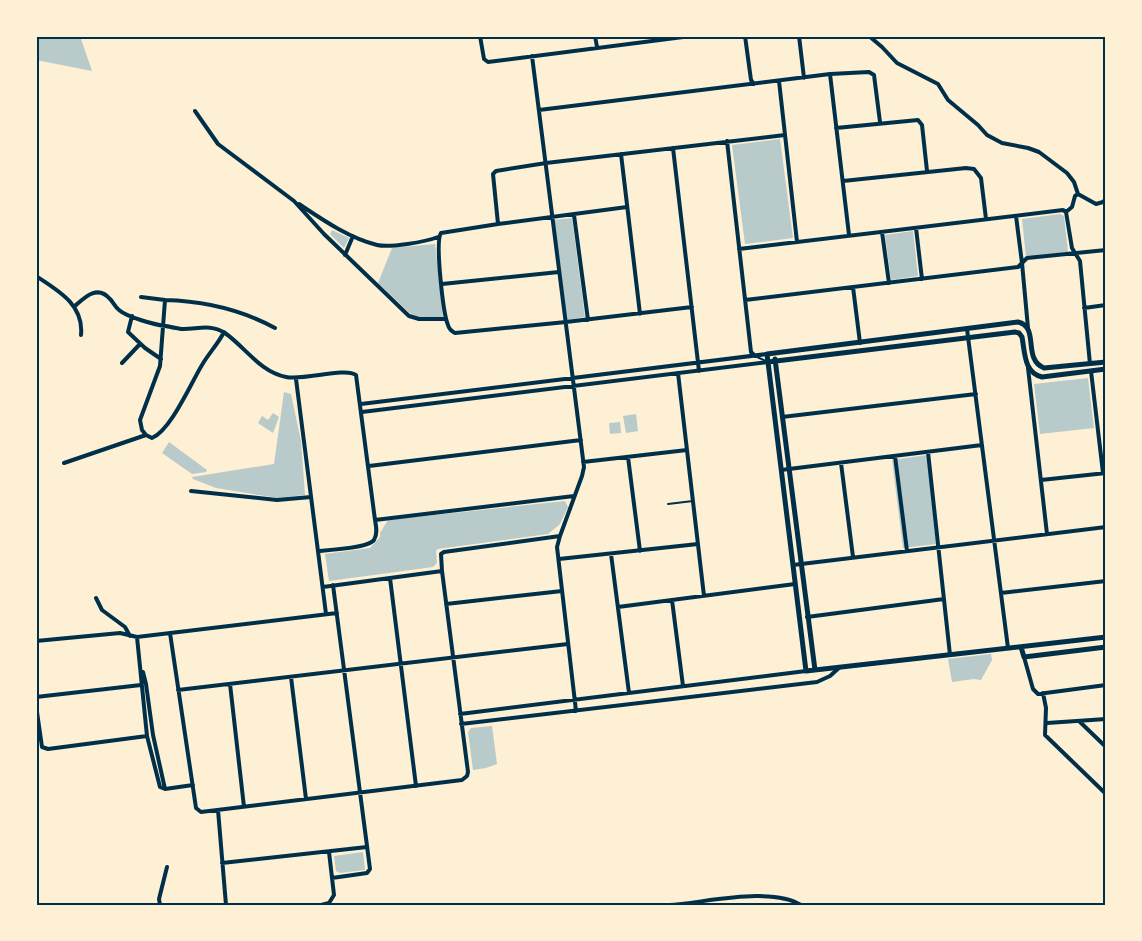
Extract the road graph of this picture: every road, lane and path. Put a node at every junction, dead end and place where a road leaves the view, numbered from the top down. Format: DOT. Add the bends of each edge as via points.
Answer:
graph roads {
  1 [pos="480,36"];
  2 [pos="595,36"];
  3 [pos="691,36"];
  4 [pos="745,36"];
  5 [pos="799,36"];
  6 [pos="869,36"];
  7 [pos="597,47"];
  8 [pos="532,56"];
  9 [pos="830,74"];
  10 [pos="804,78"];
  11 [pos="779,81"];
  12 [pos="754,84"];
  13 [pos="539,110"];
  14 [pos="194,111"];
  15 [pos="880,122"];
  16 [pos="836,128"];
  17 [pos="785,134"];
  18 [pos="726,141"];
  19 [pos="673,148"];
  20 [pos="620,154"];
  21 [pos="546,163"];
  22 [pos="927,171"];
  23 [pos="843,182"];
  24 [pos="1078,194"];
  25 [pos="1106,199"];
  26 [pos="294,201"];
  27 [pos="627,208"];
  28 [pos="1066,212"];
  29 [pos="574,215"];
  30 [pos="1016,216"];
  31 [pos="552,218"];
  32 [pos="986,219"];
  33 [pos="329,224"];
  34 [pos="498,224"];
  35 [pos="916,228"];
  36 [pos="882,232"];
  37 [pos="324,234"];
  38 [pos="353,236"];
  39 [pos="849,236"];
  40 [pos="438,237"];
  41 [pos="797,242"];
  42 [pos="739,249"];
  43 [pos="1106,250"];
  44 [pos="1076,254"];
  45 [pos="345,255"];
  46 [pos="1022,263"];
  47 [pos="559,272"];
  48 [pos="36,276"];
  49 [pos="922,279"];
  50 [pos="889,283"];
  51 [pos="442,284"];
  52 [pos="853,287"];
  53 [pos="141,297"];
  54 [pos="165,300"];
  55 [pos="745,300"];
  56 [pos="1106,305"];
  57 [pos="75,306"];
  58 [pos="692,307"];
  59 [pos="1084,308"];
  60 [pos="640,314"];
  61 [pos="132,316"];
  62 [pos="446,319"];
  63 [pos="588,320"];
  64 [pos="566,322"];
  65 [pos="162,326"];
  66 [pos="275,328"];
  67 [pos="1028,328"];
  68 [pos="968,330"];
  69 [pos="224,332"];
  70 [pos="82,334"];
  71 [pos="968,337"];
  72 [pos="860,343"];
  73 [pos="140,344"];
  74 [pos="767,354"];
  75 [pos="774,354"];
  76 [pos="755,356"];
  77 [pos="161,359"];
  78 [pos="122,362"];
  79 [pos="698,362"];
  80 [pos="768,362"];
  81 [pos="775,362"];
  82 [pos="1106,362"];
  83 [pos="1090,364"];
  84 [pos="1028,368"];
  85 [pos="1106,369"];
  86 [pos="699,371"];
  87 [pos="1091,371"];
  88 [pos="678,373"];
  89 [pos="572,377"];
  90 [pos="296,379"];
  91 [pos="574,386"];
  92 [pos="976,394"];
  93 [pos="361,404"];
  94 [pos="362,412"];
  95 [pos="782,417"];
  96 [pos="146,435"];
  97 [pos="581,440"];
  98 [pos="982,446"];
  99 [pos="687,450"];
  100 [pos="928,452"];
  101 [pos="895,456"];
  102 [pos="628,457"];
  103 [pos="583,462"];
  104 [pos="64,463"];
  105 [pos="842,463"];
  106 [pos="369,466"];
  107 [pos="781,470"];
  108 [pos="788,470"];
  109 [pos="1104,473"];
  110 [pos="1041,480"];
  111 [pos="191,491"];
  112 [pos="574,496"];
  113 [pos="312,497"];
  114 [pos="693,501"];
  115 [pos="668,504"];
  116 [pos="375,520"];
  117 [pos="1106,527"];
  118 [pos="1047,534"];
  119 [pos="560,536"];
  120 [pos="994,541"];
  121 [pos="698,544"];
  122 [pos="938,547"];
  123 [pos="318,551"];
  124 [pos="640,551"];
  125 [pos="907,551"];
  126 [pos="612,554"];
  127 [pos="853,557"];
  128 [pos="559,559"];
  129 [pos="800,564"];
  130 [pos="793,565"];
  131 [pos="442,571"];
  132 [pos="390,578"];
  133 [pos="1106,581"];
  134 [pos="795,584"];
  135 [pos="333,585"];
  136 [pos="323,587"];
  137 [pos="562,591"];
  138 [pos="1001,593"];
  139 [pos="704,596"];
  140 [pos="96,598"];
  141 [pos="944,599"];
  142 [pos="672,600"];
  143 [pos="446,604"];
  144 [pos="618,607"];
  145 [pos="337,613"];
  146 [pos="326,614"];
  147 [pos="807,617"];
  148 [pos="170,633"];
  149 [pos="130,636"];
  150 [pos="137,637"];
  151 [pos="1106,637"];
  152 [pos="36,641"];
  153 [pos="568,644"];
  154 [pos="1021,647"];
  155 [pos="1106,647"];
  156 [pos="1008,648"];
  157 [pos="950,655"];
  158 [pos="1024,657"];
  159 [pos="453,658"];
  160 [pos="401,664"];
  161 [pos="840,667"];
  162 [pos="141,668"];
  163 [pos="814,670"];
  164 [pos="344,671"];
  165 [pos="806,671"];
  166 [pos="291,677"];
  167 [pos="230,684"];
  168 [pos="141,685"];
  169 [pos="1106,685"];
  170 [pos="683,686"];
  171 [pos="178,690"];
  172 [pos="629,693"];
  173 [pos="1043,693"];
  174 [pos="36,697"];
  175 [pos="575,700"];
  176 [pos="36,705"];
  177 [pos="576,711"];
  178 [pos="460,714"];
  179 [pos="1106,719"];
  180 [pos="1080,722"];
  181 [pos="1047,723"];
  182 [pos="461,724"];
  183 [pos="148,736"];
  184 [pos="1106,747"];
  185 [pos="193,785"];
  186 [pos="416,786"];
  187 [pos="163,788"];
  188 [pos="360,793"];
  189 [pos="1106,794"];
  190 [pos="306,799"];
  191 [pos="244,807"];
  192 [pos="218,810"];
  193 [pos="367,847"];
  194 [pos="329,852"];
  195 [pos="222,863"];
  196 [pos="167,866"];
  197 [pos="332,878"];
  198 [pos="160,905"];
  199 [pos="226,905"];
  200 [pos="321,905"];
  201 [pos="668,905"];
  202 [pos="801,905"];
  1 -- 8 [label="street" via="484,59 488,62"];
  2 -- 7 [label="street"];
  3 -- 7 [label="street"];
  4 -- 12 [label="street"];
  5 -- 10 [label="street"];
  6 -- 24 [label="street" via="897,63 938,84 948,100 987,135 1002,143 1039,152 1055,164 1074,182"];
  7 -- 8 [label="street"];
  8 -- 13 [label="street"];
  9 -- 10 [label="street"];
  9 -- 15 [label="street" via="869,72 874,75"];
  9 -- 16 [label="street"];
  10 -- 11 [label="street"];
  11 -- 12 [label="street"];
  11 -- 17 [label="street"];
  12 -- 13 [label="street"];
  13 -- 21 [label="street"];
  14 -- 26 [label="street" via="218,144"];
  15 -- 16 [label="street"];
  15 -- 22 [label="street" via="914,119 921,122"];
  16 -- 23 [label="street"];
  17 -- 18 [label="street"];
  17 -- 41 [label="street"];
  18 -- 19 [label="street"];
  18 -- 42 [label="street"];
  19 -- 20 [label="street"];
  19 -- 58 [label="street"];
  20 -- 21 [label="street"];
  20 -- 27 [label="street"];
  21 -- 31 [label="street"];
  21 -- 34 [label="street" via="493,174"];
  22 -- 23 [label="street"];
  22 -- 32 [label="street" via="971,168 978,173"];
  23 -- 39 [label="street"];
  24 -- 25 [label="street" via="1096,204"];
  24 -- 28 [label="street"];
  26 -- 33 [label="street"];
  26 -- 37 [label="street"];
  27 -- 29 [label="street"];
  27 -- 60 [label="street"];
  28 -- 30 [label="street"];
  28 -- 44 [label="street" via="1072,248"];
  29 -- 31 [label="street"];
  29 -- 63 [label="street"];
  30 -- 32 [label="street"];
  30 -- 46 [label="street"];
  31 -- 34 [label="street"];
  31 -- 47 [label="street"];
  32 -- 35 [label="street"];
  33 -- 37 [label="street"];
  33 -- 38 [label="street"];
  34 -- 40 [label="street" via="441,233"];
  35 -- 36 [label="street"];
  35 -- 49 [label="street"];
  36 -- 39 [label="street"];
  36 -- 50 [label="street"];
  37 -- 45 [label="street"];
  38 -- 40 [label="street" via="379,246 425,242"];
  38 -- 45 [label="street"];
  39 -- 41 [label="street"];
  40 -- 51 [label="street"];
  41 -- 42 [label="street"];
  42 -- 55 [label="street"];
  43 -- 44 [label="street"];
  44 -- 46 [label="street" via="1027,258"];
  44 -- 59 [label="street" via="1080,261"];
  45 -- 62 [label="street" via="409,316 419,320"];
  46 -- 49 [label="street" via="1018,267"];
  46 -- 67 [label="street"];
  47 -- 51 [label="street"];
  47 -- 64 [label="street"];
  48 -- 57 [label="street"];
  49 -- 50 [label="street"];
  50 -- 52 [label="street"];
  51 -- 62 [label="street"];
  52 -- 55 [label="street"];
  52 -- 72 [label="street"];
  53 -- 54 [label="street"];
  54 -- 65 [label="street"];
  54 -- 66 [label="street" via="232,308"];
  55 -- 76 [label="street"];
  56 -- 59 [label="street"];
  57 -- 61 [label="street" via="88,295 98,292 109,297 118,310"];
  57 -- 70 [label="street" via="81,318"];
  58 -- 60 [label="street"];
  58 -- 79 [label="street"];
  59 -- 83 [label="street"];
  60 -- 63 [label="street"];
  61 -- 65 [label="street"];
  61 -- 73 [label="street" via="128,332"];
  62 -- 64 [label="street" via="455,333"];
  63 -- 64 [label="street"];
  64 -- 89 [label="street"];
  65 -- 69 [label="street" via="182,329 203,326"];
  65 -- 77 [label="street"];
  67 -- 68 [label="street" via="1018,322"];
  67 -- 83 [label="street" via="1034,361 1040,366"];
  68 -- 71 [label="street"];
  68 -- 72 [label="street"];
  69 -- 90 [label="street" via="275,374"];
  69 -- 96 [label="street" via="171,418 157,436"];
  71 -- 81 [label="street"];
  71 -- 84 [label="street" via="1019,333"];
  71 -- 92 [label="street"];
  72 -- 75 [label="street"];
  73 -- 77 [label="street"];
  73 -- 78 [label="street"];
  74 -- 75 [label="street"];
  74 -- 76 [label="street"];
  74 -- 80 [label="street"];
  75 -- 81 [label="street"];
  76 -- 79 [label="street"];
  76 -- 80 [label="lane"];
  77 -- 96 [label="street" via="140,420"];
  79 -- 86 [label="street"];
  79 -- 89 [label="street"];
  80 -- 81 [label="street"];
  80 -- 86 [label="street"];
  80 -- 107 [label="street"];
  81 -- 95 [label="street"];
  82 -- 83 [label="street"];
  84 -- 87 [label="street" via="1031,373 1042,377"];
  84 -- 110 [label="street"];
  85 -- 87 [label="street"];
  86 -- 88 [label="street"];
  87 -- 109 [label="street"];
  88 -- 91 [label="street"];
  88 -- 99 [label="street"];
  89 -- 91 [label="street"];
  89 -- 93 [label="street"];
  90 -- 93 [label="street" via="353,372 358,379"];
  90 -- 113 [label="street"];
  91 -- 94 [label="street"];
  91 -- 97 [label="street"];
  92 -- 95 [label="street"];
  92 -- 98 [label="street"];
  93 -- 94 [label="street"];
  94 -- 106 [label="street"];
  95 -- 108 [label="street"];
  96 -- 104 [label="street"];
  97 -- 103 [label="street"];
  97 -- 106 [label="street"];
  98 -- 100 [label="street"];
  98 -- 120 [label="street"];
  99 -- 102 [label="street"];
  99 -- 114 [label="street"];
  100 -- 101 [label="street"];
  100 -- 122 [label="street"];
  101 -- 105 [label="street"];
  101 -- 125 [label="street"];
  102 -- 103 [label="street"];
  102 -- 124 [label="street"];
  103 -- 112 [label="street" via="584,472"];
  105 -- 108 [label="street"];
  105 -- 127 [label="street"];
  106 -- 116 [label="street"];
  107 -- 108 [label="street"];
  107 -- 130 [label="street"];
  108 -- 129 [label="street"];
  109 -- 110 [label="street"];
  110 -- 118 [label="street"];
  111 -- 113 [label="street" via="278,500"];
  112 -- 116 [label="street"];
  112 -- 119 [label="street"];
  113 -- 123 [label="street"];
  114 -- 115 [label="lane"];
  114 -- 121 [label="street"];
  116 -- 123 [label="street" via="376,536 371,543"];
  117 -- 118 [label="street"];
  118 -- 120 [label="street"];
  119 -- 128 [label="street" via="557,544"];
  119 -- 131 [label="street" via="444,552 440,557"];
  120 -- 122 [label="street"];
  120 -- 138 [label="street"];
  121 -- 124 [label="street"];
  121 -- 139 [label="street"];
  122 -- 125 [label="street"];
  122 -- 141 [label="street"];
  123 -- 136 [label="street"];
  124 -- 126 [label="street"];
  125 -- 127 [label="street"];
  126 -- 128 [label="street"];
  126 -- 144 [label="street"];
  127 -- 129 [label="street"];
  128 -- 137 [label="street"];
  129 -- 130 [label="street"];
  129 -- 147 [label="street"];
  130 -- 134 [label="street"];
  131 -- 132 [label="street"];
  131 -- 143 [label="street"];
  132 -- 135 [label="street"];
  132 -- 160 [label="street"];
  133 -- 138 [label="street"];
  134 -- 139 [label="street"];
  134 -- 165 [label="street"];
  135 -- 136 [label="street"];
  135 -- 145 [label="street"];
  136 -- 146 [label="street"];
  137 -- 143 [label="street"];
  137 -- 153 [label="street"];
  138 -- 156 [label="street"];
  139 -- 142 [label="street"];
  140 -- 149 [label="street" via="102,610"];
  141 -- 147 [label="street"];
  141 -- 157 [label="street"];
  142 -- 144 [label="street"];
  142 -- 170 [label="street"];
  143 -- 159 [label="street"];
  144 -- 172 [label="street"];
  145 -- 146 [label="street"];
  145 -- 164 [label="street"];
  146 -- 148 [label="street"];
  147 -- 163 [label="street"];
  148 -- 150 [label="street"];
  148 -- 171 [label="street"];
  149 -- 150 [label="street"];
  149 -- 152 [label="street" via="120,633"];
  150 -- 162 [label="street"];
  151 -- 154 [label="street"];
  153 -- 159 [label="street"];
  153 -- 175 [label="street"];
  154 -- 156 [label="street"];
  154 -- 158 [label="street"];
  155 -- 158 [label="street"];
  156 -- 157 [label="street"];
  157 -- 161 [label="street"];
  158 -- 173 [label="street" via="1033,689"];
  159 -- 160 [label="street"];
  159 -- 178 [label="street"];
  160 -- 164 [label="street"];
  160 -- 186 [label="street"];
  161 -- 163 [label="street"];
  161 -- 177 [label="street" via="817,682"];
  162 -- 168 [label="street"];
  162 -- 187 [label="street"];
  163 -- 165 [label="street"];
  164 -- 166 [label="street"];
  164 -- 188 [label="street"];
  165 -- 170 [label="street"];
  166 -- 167 [label="street"];
  166 -- 190 [label="street"];
  167 -- 171 [label="street"];
  167 -- 191 [label="street"];
  168 -- 174 [label="street"];
  168 -- 183 [label="street"];
  169 -- 173 [label="street"];
  170 -- 172 [label="street"];
  171 -- 185 [label="street"];
  172 -- 175 [label="street"];
  173 -- 181 [label="street"];
  175 -- 177 [label="street"];
  175 -- 178 [label="street"];
  176 -- 183 [label="street" via="42,747 48,749"];
  177 -- 182 [label="street"];
  178 -- 182 [label="street"];
  179 -- 180 [label="street"];
  180 -- 181 [label="street"];
  180 -- 184 [label="street"];
  181 -- 189 [label="street" via="1045,734"];
  182 -- 186 [label="street" via="467,776 462,780"];
  183 -- 187 [label="street"];
  185 -- 187 [label="street"];
  185 -- 192 [label="street" via="196,808 201,812"];
  186 -- 188 [label="street"];
  188 -- 190 [label="street"];
  188 -- 193 [label="street"];
  190 -- 191 [label="street"];
  191 -- 192 [label="street"];
  192 -- 195 [label="street"];
  193 -- 194 [label="street"];
  193 -- 197 [label="street" via="370,869 367,873"];
  194 -- 195 [label="street"];
  194 -- 197 [label="street"];
  195 -- 199 [label="street"];
  196 -- 198 [label="street"];
  197 -- 200 [label="street" via="332,900"];
  201 -- 202 [label="street" via="767,895"];
}
